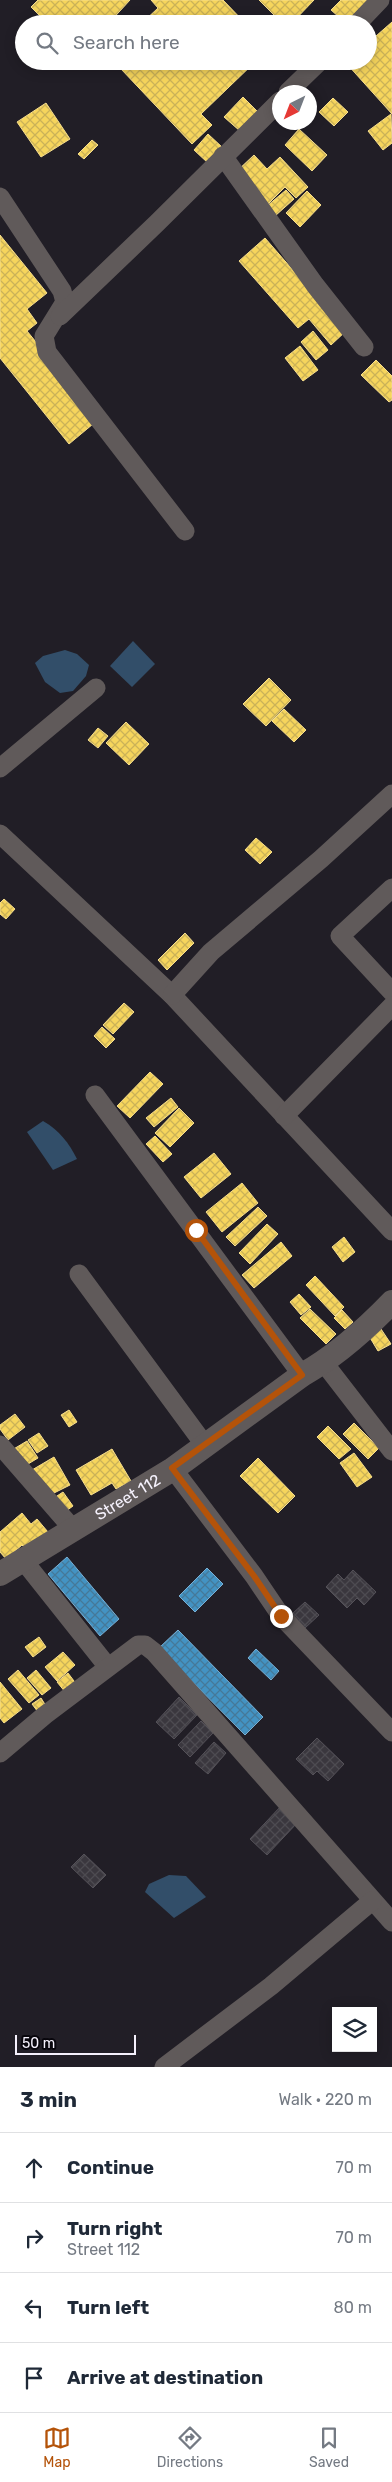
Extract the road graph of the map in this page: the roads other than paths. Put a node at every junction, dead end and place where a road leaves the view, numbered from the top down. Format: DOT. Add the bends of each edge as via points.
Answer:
graph roads {
  1 [pos="380,0"];
  2 [pos="366,15"];
  3 [pos="311,70"];
  4 [pos="295,85"];
  5 [pos="272,109"];
  6 [pos="223,156"];
  7 [pos="0,197"];
  8 [pos="57,318"];
  9 [pos="364,347"];
  10 [pos="185,531"];
  11 [pos="96,688"];
  12 [pos="0,768"];
  13 [pos="392,794"];
  14 [pos="0,834"];
  15 [pos="392,888"];
  16 [pos="392,992"];
  17 [pos="172,995"];
  18 [pos="392,1006"];
  19 [pos="95,1096"];
  20 [pos="284,1116"];
  21 [pos="392,1231"];
  22 [pos="79,1274"];
  23 [pos="392,1302"];
  24 [pos="324,1363"];
  25 [pos="302,1375"];
  26 [pos="0,1444"];
  27 [pos="204,1444"];
  28 [pos="392,1451"];
  29 [pos="172,1468"];
  30 [pos="73,1529"];
  31 [pos="23,1560"];
  32 [pos="0,1574"];
  33 [pos="108,1667"];
  34 [pos="392,1732"];
  35 [pos="0,1752"];
  36 [pos="372,1901"];
  37 [pos="392,1922"];
  38 [pos="164,2067"];
  1 -- 2 [label="street"];
  3 -- 4 [label="street"];
  5 -- 6 [label="street"];
  6 -- 8 [label="street"];
  6 -- 9 [label="street"];
  7 -- 8 [label="street" via="62,291 65,302"];
  8 -- 10 [label="street" via="44,336 47,352"];
  11 -- 12 [label="street"];
  13 -- 17 [label="street" via="211,952"];
  14 -- 17 [label="street"];
  15 -- 16 [label="street" via="340,936"];
  17 -- 20 [label="street"];
  18 -- 20 [label="street"];
  19 -- 25 [label="street"];
  20 -- 21 [label="street"];
  22 -- 27 [label="street"];
  23 -- 24 [label="street, Street 112"];
  24 -- 25 [label="street, Street 112"];
  24 -- 28 [label="street"];
  25 -- 27 [label="street, Street 112"];
  26 -- 30 [label="street"];
  27 -- 29 [label="street, Street 112"];
  29 -- 30 [label="street, Street 112"];
  29 -- 34 [label="street" via="281,1616"];
  30 -- 31 [label="street, Street 112"];
  31 -- 32 [label="street, Street 112"];
  31 -- 33 [label="street"];
  33 -- 35 [label="street"];
  33 -- 36 [label="street" via="138,1645 145,1645 154,1652"];
  36 -- 37 [label="street"];
  36 -- 38 [label="street" via="271,1986"];
}
